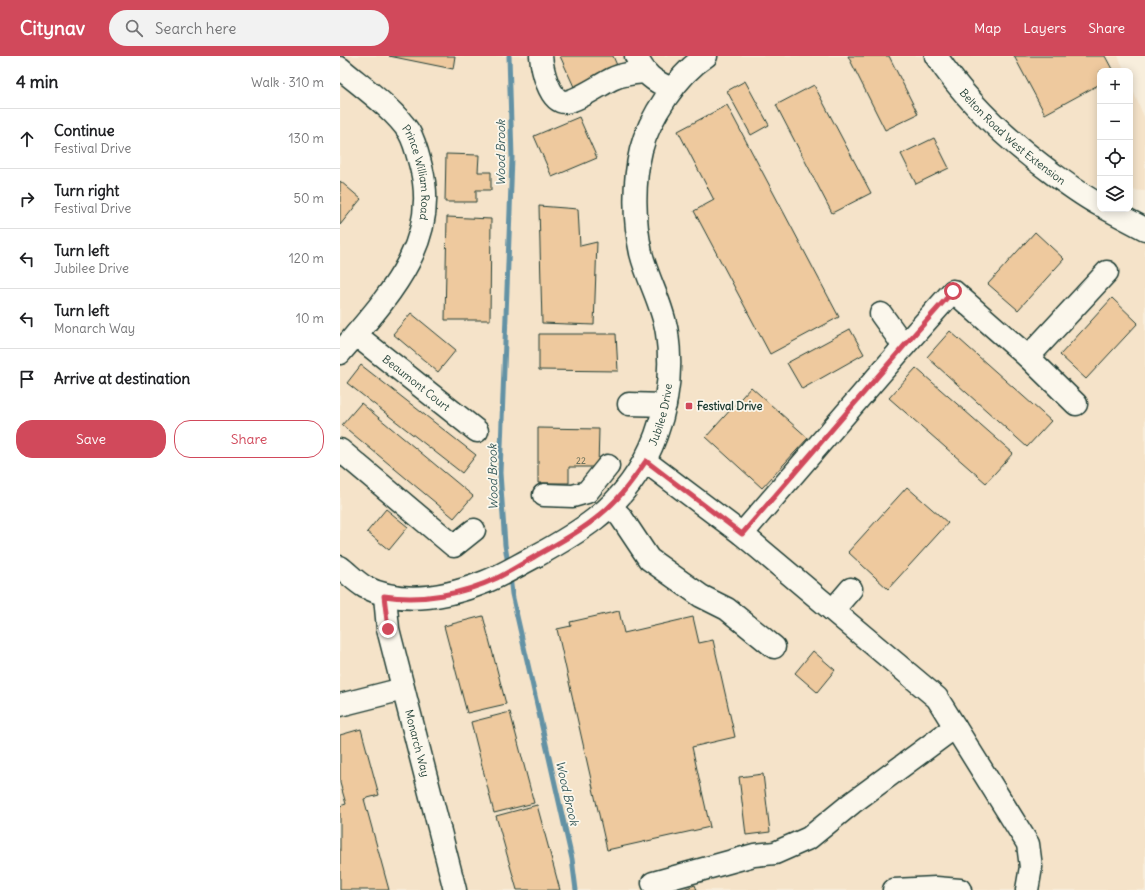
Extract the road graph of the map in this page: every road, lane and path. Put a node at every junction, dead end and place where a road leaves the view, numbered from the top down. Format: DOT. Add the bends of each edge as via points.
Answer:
graph roads {
  1 [pos="541,56"];
  2 [pos="706,56"];
  3 [pos="936,56"];
  4 [pos="640,64"];
  5 [pos="340,68"];
  6 [pos="672,89"];
  7 [pos="1097,203"];
  8 [pos="1113,212"];
  9 [pos="1145,229"];
  10 [pos="1107,272"];
  11 [pos="881,314"];
  12 [pos="356,334"];
  13 [pos="904,346"];
  14 [pos="340,353"];
  15 [pos="1028,357"];
  16 [pos="629,404"];
  17 [pos="1076,404"];
  18 [pos="664,405"];
  19 [pos="477,431"];
  20 [pos="340,450"];
  21 [pos="646,461"];
  22 [pos="608,466"];
  23 [pos="587,492"];
  24 [pos="544,495"];
  25 [pos="608,508"];
  26 [pos="474,530"];
  27 [pos="742,534"];
  28 [pos="340,567"];
  29 [pos="851,588"];
  30 [pos="384,596"];
  31 [pos="833,610"];
  32 [pos="774,647"];
  33 [pos="403,689"];
  34 [pos="340,705"];
  35 [pos="955,727"];
  36 [pos="653,883"];
  37 [pos="455,890"];
  38 [pos="894,890"];
  39 [pos="960,890"];
  40 [pos="1027,890"];
  1 -- 4 [label="street" via="548,87 555,98 564,102 613,78 631,74"];
  2 -- 6 [label="street, Jubilee Drive"];
  3 -- 7 [label="street, Belton Road West Extension" via="995,127 1026,154"];
  4 -- 6 [label="street" via="655,82"];
  5 -- 12 [label="street, Prince William Road" via="392,112 409,132 421,169 425,195 420,236 412,257 402,276"];
  6 -- 18 [label="street, Jubilee Drive" via="647,133 641,150 636,198 641,252 667,333 668,372"];
  8 -- 9 [label="street"];
  10 -- 15 [label="street"];
  11 -- 13 [label="street"];
  12 -- 14 [label="street, Prince William Road"];
  12 -- 19 [label="street, Beaumont Court"];
  13 -- 15 [label="street" via="953,291"];
  13 -- 27 [label="street"];
  15 -- 17 [label="street"];
  16 -- 18 [label="street"];
  18 -- 21 [label="street, Jubilee Drive" via="662,419"];
  20 -- 26 [label="street" via="454,546"];
  21 -- 25 [label="street, Jubilee Drive"];
  21 -- 27 [label="street"];
  22 -- 23 [label="street"];
  23 -- 24 [label="street" via="573,496"];
  23 -- 25 [label="street"];
  25 -- 30 [label="street, Jubilee Drive" via="567,539 497,578 446,594 413,598"];
  25 -- 32 [label="street" via="621,518 649,559 701,596 727,609"];
  27 -- 31 [label="street"];
  28 -- 30 [label="street, Jubilee Drive" via="363,586"];
  29 -- 31 [label="street"];
  30 -- 33 [label="street, Monarch Way" via="388,629"];
  31 -- 35 [label="street" via="937,698"];
  33 -- 34 [label="street"];
  33 -- 37 [label="street, Monarch Way"];
  35 -- 36 [label="street" via="809,838 775,852 754,855"];
  35 -- 40 [label="street" via="1028,844 1031,867"];
  38 -- 39 [label="street"];
}
